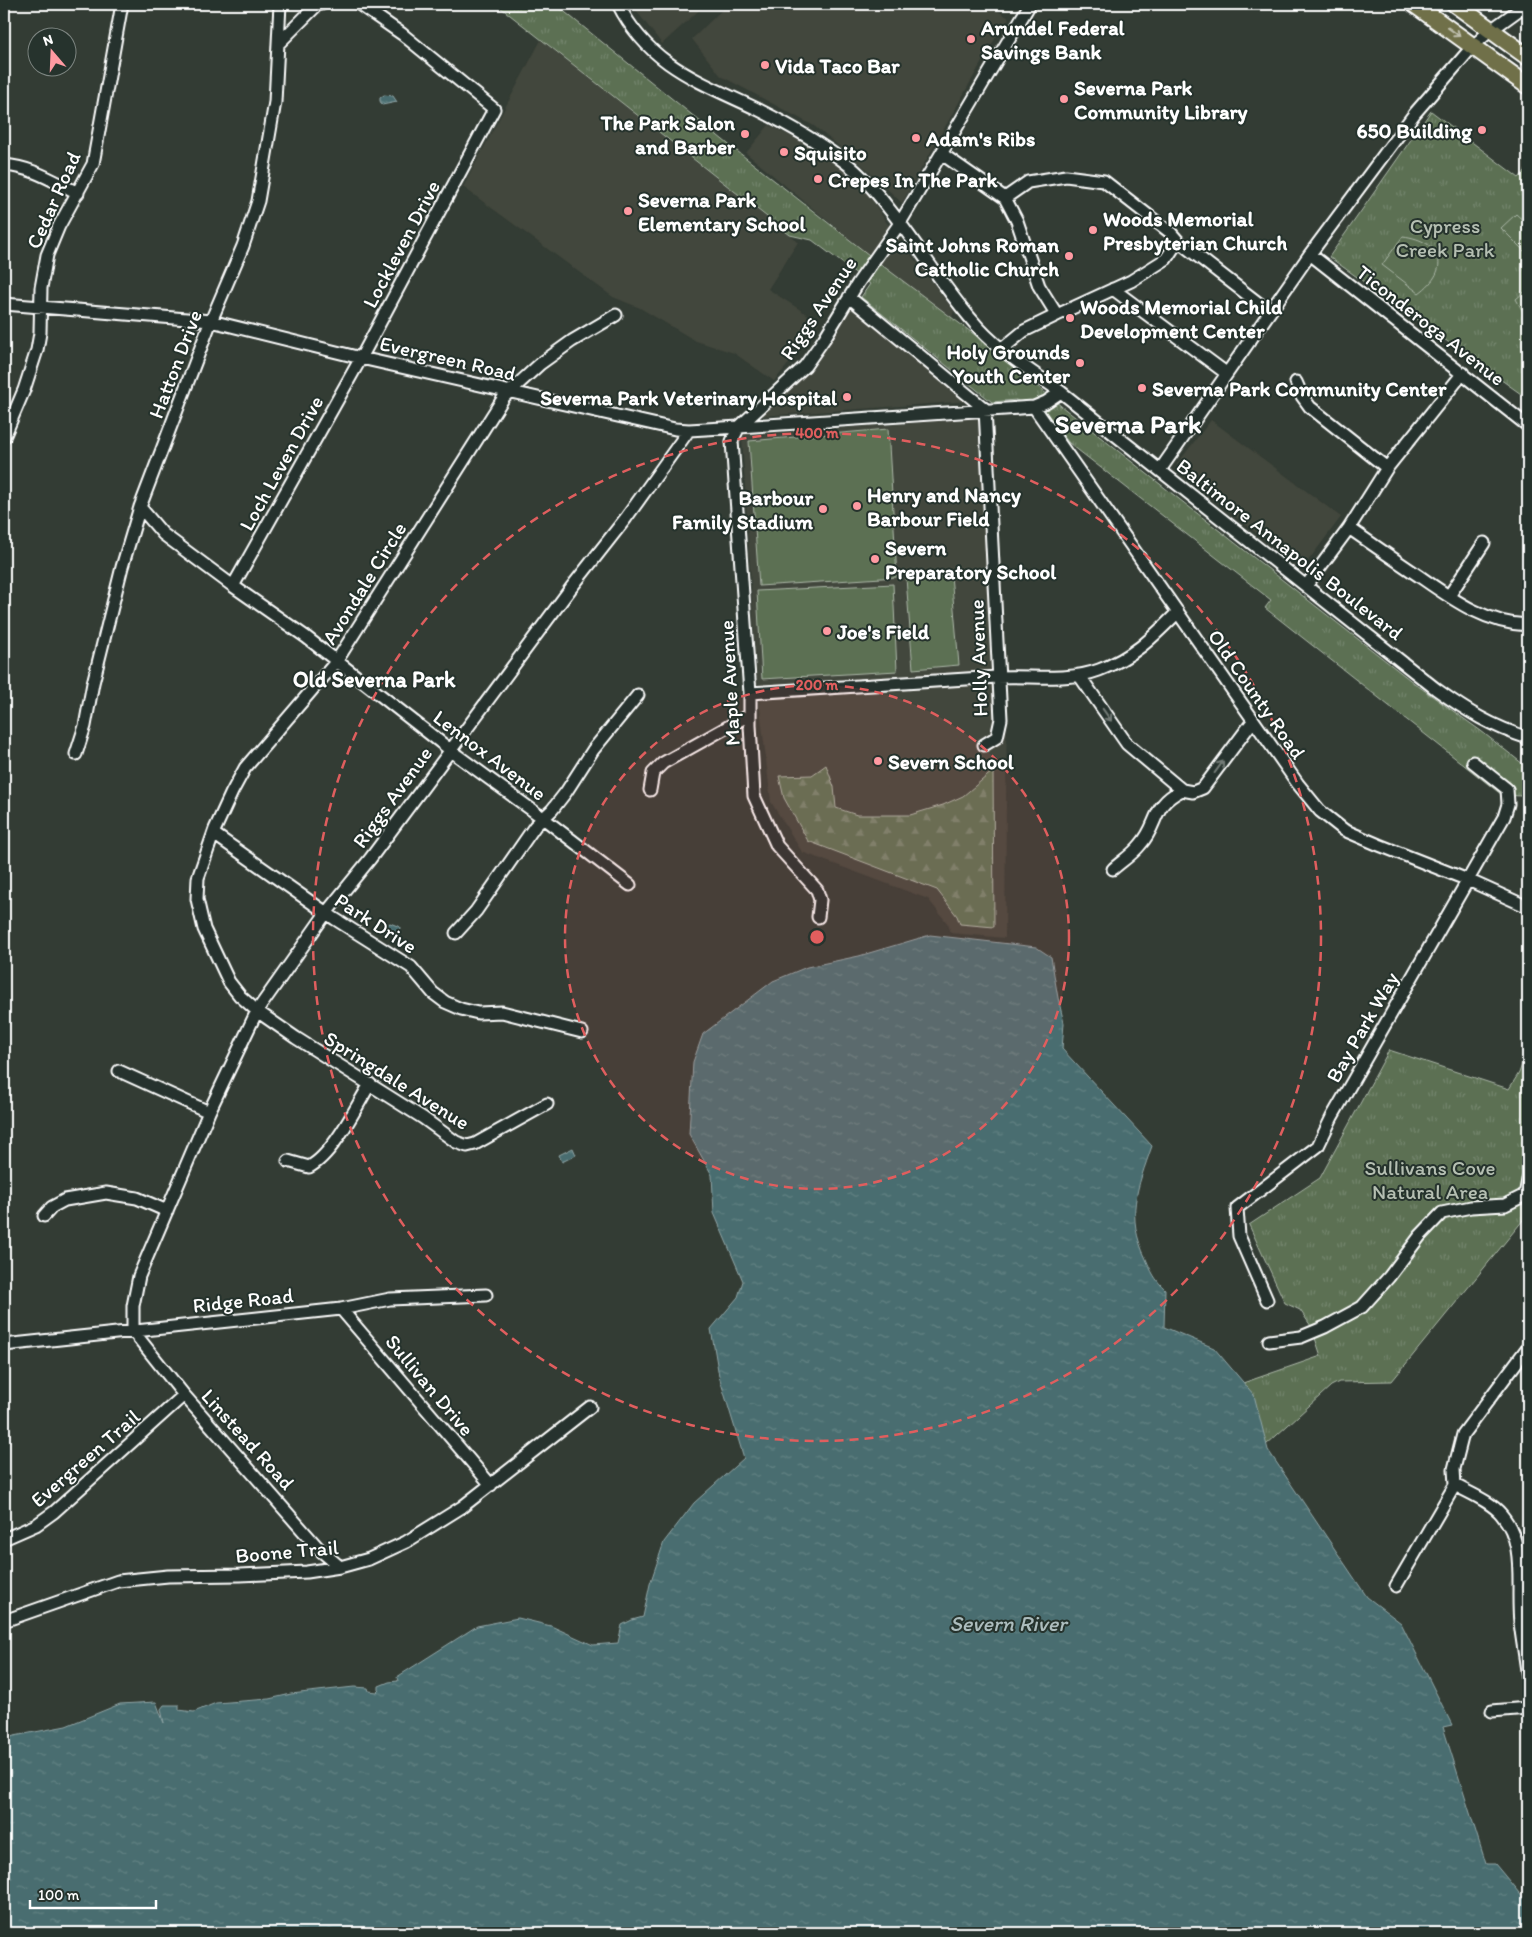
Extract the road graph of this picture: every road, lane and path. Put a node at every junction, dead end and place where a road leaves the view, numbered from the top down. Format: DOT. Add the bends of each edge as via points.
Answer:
graph roads {
  1 [pos="122,4"];
  2 [pos="280,4"];
  3 [pos="322,4"];
  4 [pos="359,4"];
  5 [pos="618,4"];
  6 [pos="1030,4"];
  7 [pos="1414,4"];
  8 [pos="1455,4"];
  9 [pos="1527,4"];
  10 [pos="1491,30"];
  11 [pos="279,43"];
  12 [pos="1473,46"];
  13 [pos="1528,57"];
  14 [pos="1528,86"];
  15 [pos="942,154"];
  16 [pos="4,165"];
  17 [pos="78,193"];
  18 [pos="1005,198"];
  19 [pos="900,223"];
  20 [pos="1178,241"];
  21 [pos="1310,254"];
  22 [pos="1113,289"];
  23 [pos="849,297"];
  24 [pos="4,304"];
  25 [pos="40,306"];
  26 [pos="1270,312"];
  27 [pos="616,315"];
  28 [pos="1057,315"];
  29 [pos="211,321"];
  30 [pos="1002,349"];
  31 [pos="361,358"];
  32 [pos="1226,373"];
  33 [pos="1463,373"];
  34 [pos="1296,382"];
  35 [pos="509,391"];
  36 [pos="1062,392"];
  37 [pos="1034,407"];
  38 [pos="985,409"];
  39 [pos="1528,426"];
  40 [pos="739,428"];
  41 [pos="689,430"];
  42 [pos="4,438"];
  43 [pos="1387,468"];
  44 [pos="1160,470"];
  45 [pos="140,507"];
  46 [pos="1349,528"];
  47 [pos="1484,543"];
  48 [pos="233,586"];
  49 [pos="1306,586"];
  50 [pos="1449,596"];
  51 [pos="1178,612"];
  52 [pos="1528,625"];
  53 [pos="336,662"];
  54 [pos="1079,675"];
  55 [pos="1000,677"];
  56 [pos="750,693"];
  57 [pos="638,695"];
  58 [pos="749,715"];
  59 [pos="1253,721"];
  60 [pos="1528,738"];
  61 [pos="984,745"];
  62 [pos="450,749"];
  63 [pos="76,754"];
  64 [pos="1473,762"];
  65 [pos="650,790"];
  66 [pos="1182,790"];
  67 [pos="543,818"];
  68 [pos="214,834"];
  69 [pos="1114,869"];
  70 [pos="1468,880"];
  71 [pos="630,885"];
  72 [pos="1526,906"];
  73 [pos="326,913"];
  74 [pos="818,917"];
  75 [pos="1528,919"];
  76 [pos="456,933"];
  77 [pos="257,1011"];
  78 [pos="582,1032"];
  79 [pos="119,1071"];
  80 [pos="370,1084"];
  81 [pos="548,1104"];
  82 [pos="209,1112"];
  83 [pos="288,1161"];
  84 [pos="1528,1180"];
  85 [pos="167,1211"];
  86 [pos="44,1216"];
  87 [pos="486,1295"];
  88 [pos="1267,1300"];
  89 [pos="340,1309"];
  90 [pos="133,1331"];
  91 [pos="1269,1341"];
  92 [pos="4,1345"];
  93 [pos="1528,1347"];
  94 [pos="184,1395"];
  95 [pos="590,1407"];
  96 [pos="1455,1485"];
  97 [pos="491,1486"];
  98 [pos="4,1539"];
  99 [pos="340,1567"];
  100 [pos="1396,1586"];
  101 [pos="4,1621"];
  102 [pos="1528,1679"];
  103 [pos="1528,1708"];
  104 [pos="1492,1711"];
  1 -- 17 [label="street, Cedar Road" via="93,164"];
  2 -- 11 [label="street, Hatton Drive"];
  3 -- 11 [label="street"];
  4 -- 31 [label="street, Lockleven Drive" via="402,34 494,109"];
  5 -- 19 [label="street, Baltimore Annapolis Boulevard" via="635,32 660,57 698,81 818,143 847,163"];
  6 -- 15 [label="street, Riggs Avenue"];
  7 -- 12 [label="highway, one-way"];
  8 -- 10 [label="highway"];
  9 -- 10 [label="street"];
  10 -- 12 [label="street"];
  10 -- 13 [label="highway"];
  11 -- 29 [label="street, Hatton Drive" via="275,102 258,201"];
  12 -- 14 [label="highway"];
  12 -- 21 [label="street" via="1414,113"];
  15 -- 18 [label="street"];
  15 -- 19 [label="street, Riggs Avenue"];
  16 -- 17 [label="street" via="35,171"];
  17 -- 25 [label="street, Cedar Road" via="47,255"];
  18 -- 20 [label="street" via="1028,182 1066,176 1104,181"];
  18 -- 28 [label="street" via="1017,221 1039,286"];
  19 -- 23 [label="street, Riggs Avenue"];
  19 -- 30 [label="street, Baltimore Annapolis Boulevard" via="949,292 985,335"];
  20 -- 22 [label="street" via="1166,259"];
  20 -- 26 [label="street"];
  21 -- 26 [label="street"];
  21 -- 33 [label="street, Ticonderoga Avenue"];
  22 -- 28 [label="street"];
  22 -- 32 [label="street"];
  23 -- 38 [label="street"];
  23 -- 40 [label="street, Riggs Avenue" via="805,366"];
  24 -- 25 [label="street, Evergreen Road"];
  25 -- 29 [label="street, Evergreen Road"];
  25 -- 42 [label="street, Cedar Road" via="40,333 32,370"];
  26 -- 32 [label="street"];
  27 -- 35 [label="street, Avondale Circle" via="535,367"];
  28 -- 30 [label="street" via="1024,331"];
  29 -- 31 [label="street, Evergreen Road"];
  29 -- 45 [label="street, Hatton Drive"];
  30 -- 36 [label="street, Baltimore Annapolis Boulevard"];
  31 -- 35 [label="street, Evergreen Road"];
  31 -- 48 [label="street, Loch Leven Drive"];
  32 -- 44 [label="street"];
  33 -- 39 [label="street, Ticonderoga Avenue"];
  33 -- 43 [label="street"];
  34 -- 43 [label="street" via="1310,407"];
  35 -- 41 [label="street, Evergreen Road"];
  35 -- 53 [label="street, Avondale Circle"];
  36 -- 37 [label="street, Evergreen Road"];
  36 -- 44 [label="street, Baltimore Annapolis Boulevard"];
  37 -- 38 [label="street, Evergreen Road"];
  37 -- 51 [label="street, Old County Road"];
  38 -- 40 [label="street, Evergreen Road"];
  38 -- 55 [label="street, Holly Avenue"];
  40 -- 41 [label="street, Evergreen Road"];
  40 -- 56 [label="street, Maple Avenue" via="732,441"];
  41 -- 62 [label="street, Riggs Avenue"];
  43 -- 46 [label="street"];
  44 -- 49 [label="street, Baltimore Annapolis Boulevard"];
  45 -- 48 [label="street, Lennox Avenue" via="163,534"];
  45 -- 63 [label="street, Hatton Drive"];
  46 -- 49 [label="street"];
  46 -- 50 [label="street"];
  47 -- 50 [label="street"];
  48 -- 53 [label="street, Lennox Avenue"];
  49 -- 60 [label="street, Baltimore Annapolis Boulevard" via="1465,710"];
  50 -- 52 [label="street" via="1482,615"];
  51 -- 54 [label="street" via="1150,641 1133,653 1098,670"];
  51 -- 59 [label="street, Old County Road"];
  53 -- 62 [label="street, Lennox Avenue"];
  53 -- 68 [label="street, Avondale Circle" via="245,768"];
  54 -- 55 [label="street"];
  54 -- 66 [label="street, one-way" via="1127,744"];
  55 -- 56 [label="street"];
  55 -- 61 [label="street, Holly Avenue" via="1001,719 997,737"];
  56 -- 58 [label="street, Maple Avenue"];
  57 -- 67 [label="street"];
  58 -- 65 [label="street" via="663,762 653,773"];
  58 -- 74 [label="street, Maple Avenue" via="754,796 777,846 817,890 820,900"];
  66 -- 59 [label="street, one-way" via="1193,792 1204,788"];
  59 -- 70 [label="street, Old County Road" via="1306,796 1333,823"];
  62 -- 67 [label="street, Lennox Avenue"];
  62 -- 73 [label="street, Riggs Avenue"];
  64 -- 70 [label="street, Bay Park Way" via="1507,789 1508,804 1504,817"];
  66 -- 69 [label="street" via="1165,801 1141,844"];
  67 -- 71 [label="street, Lennox Avenue"];
  67 -- 76 [label="street" via="476,911"];
  68 -- 73 [label="street, Park Drive"];
  68 -- 77 [label="street, Avondale Circle" via="198,878 197,899 207,938 224,974 240,996"];
  70 -- 72 [label="street, Old County Road"];
  70 -- 88 [label="street, Bay Park Way" via="1318,1146 1237,1208 1239,1236"];
  72 -- 75 [label="street"];
  73 -- 77 [label="street, Riggs Avenue"];
  73 -- 78 [label="street, Park Drive" via="411,967 445,1002 478,1013 502,1012"];
  77 -- 80 [label="street, Springdale Avenue"];
  77 -- 82 [label="street, Riggs Avenue"];
  79 -- 82 [label="street"];
  80 -- 81 [label="street, Springdale Avenue" via="466,1146 492,1136"];
  80 -- 83 [label="street" via="321,1158 309,1167"];
  82 -- 85 [label="street, Riggs Avenue"];
  84 -- 91 [label="street" via="1524,1195 1505,1205 1471,1207 1442,1214 1362,1307 1301,1337"];
  85 -- 86 [label="street" via="137,1198 106,1193 66,1200"];
  85 -- 90 [label="street, Riggs Avenue" via="139,1276"];
  87 -- 89 [label="street, Ridge Road" via="390,1299"];
  89 -- 90 [label="street, Ridge Road"];
  89 -- 97 [label="street, Sullivan Drive"];
  90 -- 92 [label="street, Ridge Road"];
  90 -- 94 [label="street, Linstead Road"];
  93 -- 96 [label="street" via="1463,1434 1454,1469"];
  94 -- 98 [label="street, Evergreen Trail" via="54,1512 36,1525"];
  94 -- 99 [label="street, Linstead Road" via="320,1550"];
  95 -- 97 [label="street, Boone Trail"];
  96 -- 100 [label="street"];
  96 -- 102 [label="street" via="1500,1513 1513,1537 1519,1560 1519,1612"];
  97 -- 99 [label="street, Boone Trail" via="406,1542"];
  99 -- 101 [label="street, Boone Trail" via="307,1572 168,1576 118,1581"];
  103 -- 104 [label="street"];
}
